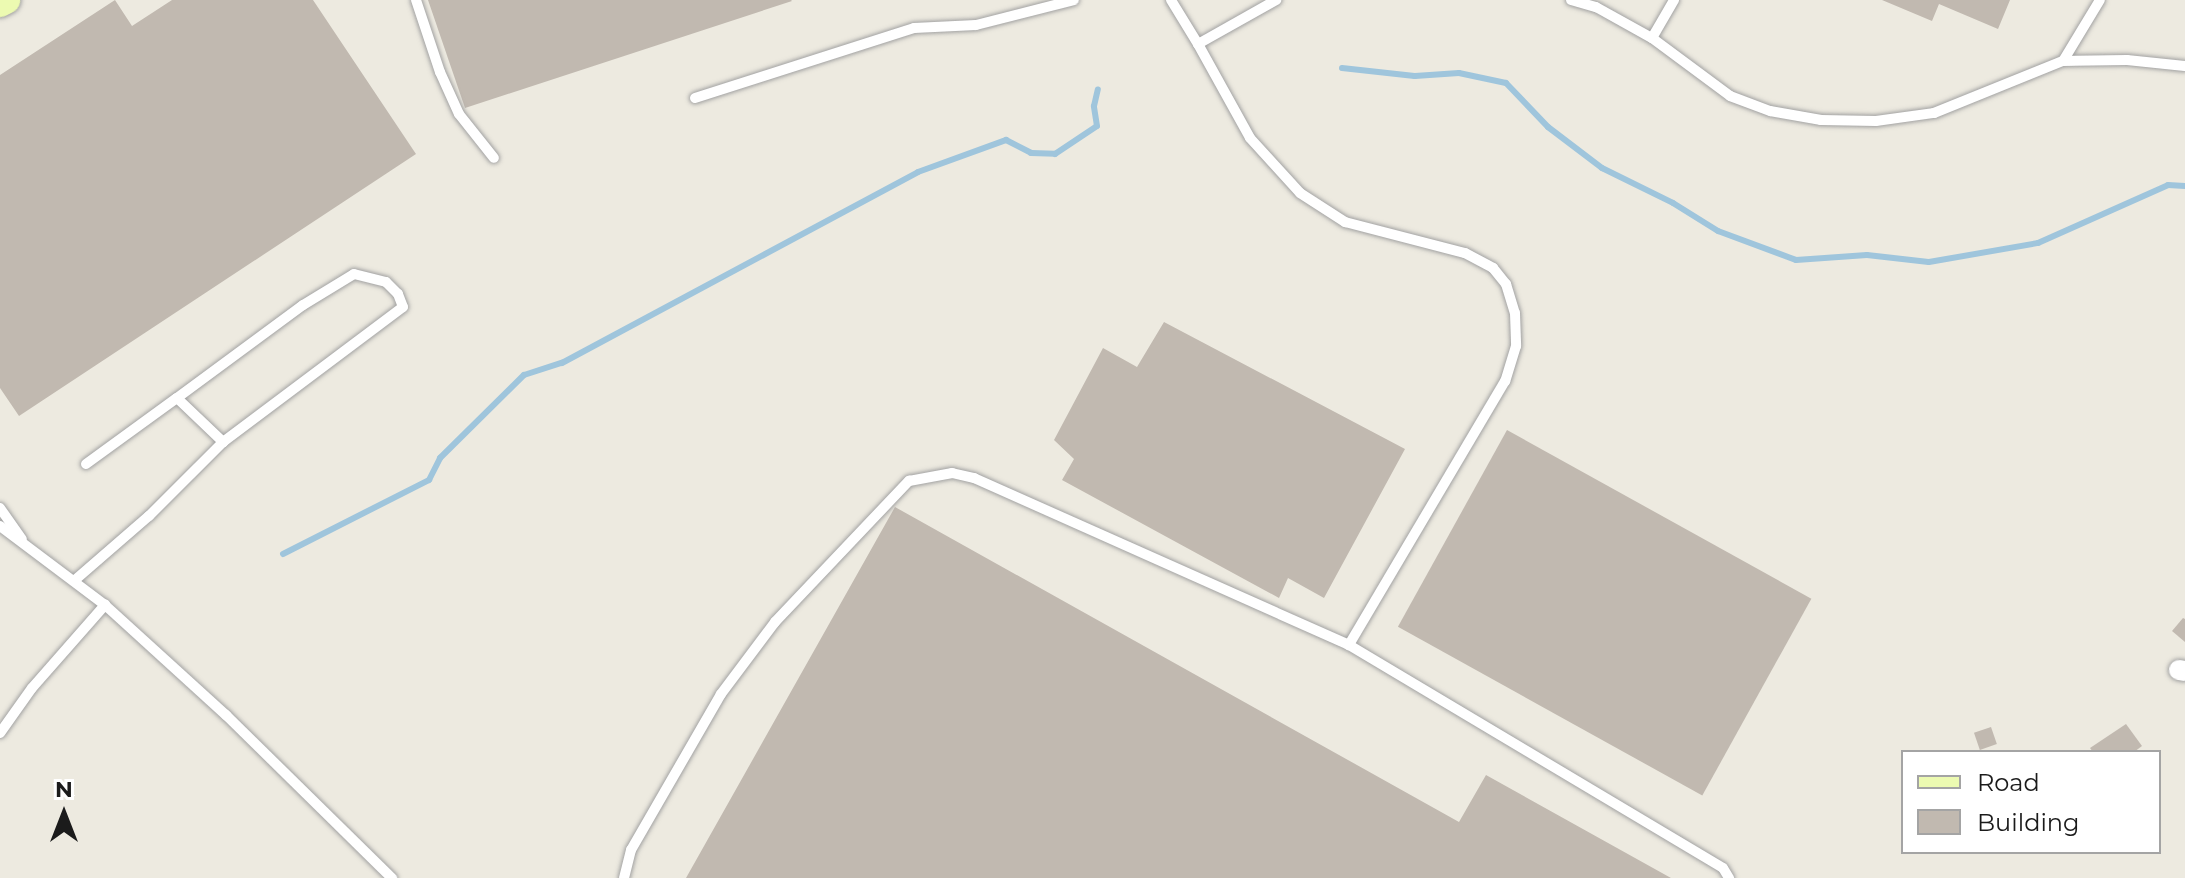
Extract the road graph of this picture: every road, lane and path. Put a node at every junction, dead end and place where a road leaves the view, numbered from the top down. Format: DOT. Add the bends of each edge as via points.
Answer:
graph roads {
  1 [pos="6,0"];
  2 [pos="416,0"];
  3 [pos="1074,0"];
  4 [pos="1171,0"];
  5 [pos="1276,0"];
  6 [pos="1571,0"];
  7 [pos="1674,0"];
  8 [pos="2100,0"];
  9 [pos="0,3"];
  10 [pos="1652,38"];
  11 [pos="1198,44"];
  12 [pos="2063,61"];
  13 [pos="2185,66"];
  14 [pos="695,98"];
  15 [pos="494,158"];
  16 [pos="177,398"];
  17 [pos="223,442"];
  18 [pos="86,464"];
  19 [pos="0,508"];
  20 [pos="0,526"];
  21 [pos="30,551"];
  22 [pos="75,580"];
  23 [pos="105,605"];
  24 [pos="1349,645"];
  25 [pos="0,733"];
  26 [pos="392,878"];
  27 [pos="624,878"];
  28 [pos="1729,878"];
  1 -- 9 [label="street"];
  2 -- 15 [label="lane" via="459,114"];
  3 -- 14 [label="lane" via="976,25 914,28"];
  4 -- 11 [label="lane"];
  5 -- 11 [label="lane"];
  6 -- 10 [label="lane" via="1596,7"];
  7 -- 10 [label="lane"];
  8 -- 12 [label="lane"];
  10 -- 12 [label="lane" via="1730,96 1770,111 1821,120 1876,121 1934,113"];
  11 -- 24 [label="lane" via="1250,138 1300,193 1345,222 1465,253 1493,268 1506,284 1515,313 1516,346 1505,381"];
  12 -- 13 [label="lane"];
  16 -- 17 [label="lane"];
  16 -- 17 [label="lane" via="354,274 386,282 398,294 403,307"];
  16 -- 18 [label="lane"];
  17 -- 22 [label="lane"];
  19 -- 21 [label="lane"];
  20 -- 21 [label="lane"];
  21 -- 22 [label="lane"];
  22 -- 23 [label="lane"];
  23 -- 25 [label="lane"];
  23 -- 26 [label="lane" via="237,725"];
  24 -- 27 [label="lane" via="974,478 952,473 909,481 775,622 721,694 631,850"];
  24 -- 28 [label="lane" via="1723,868"];
}
